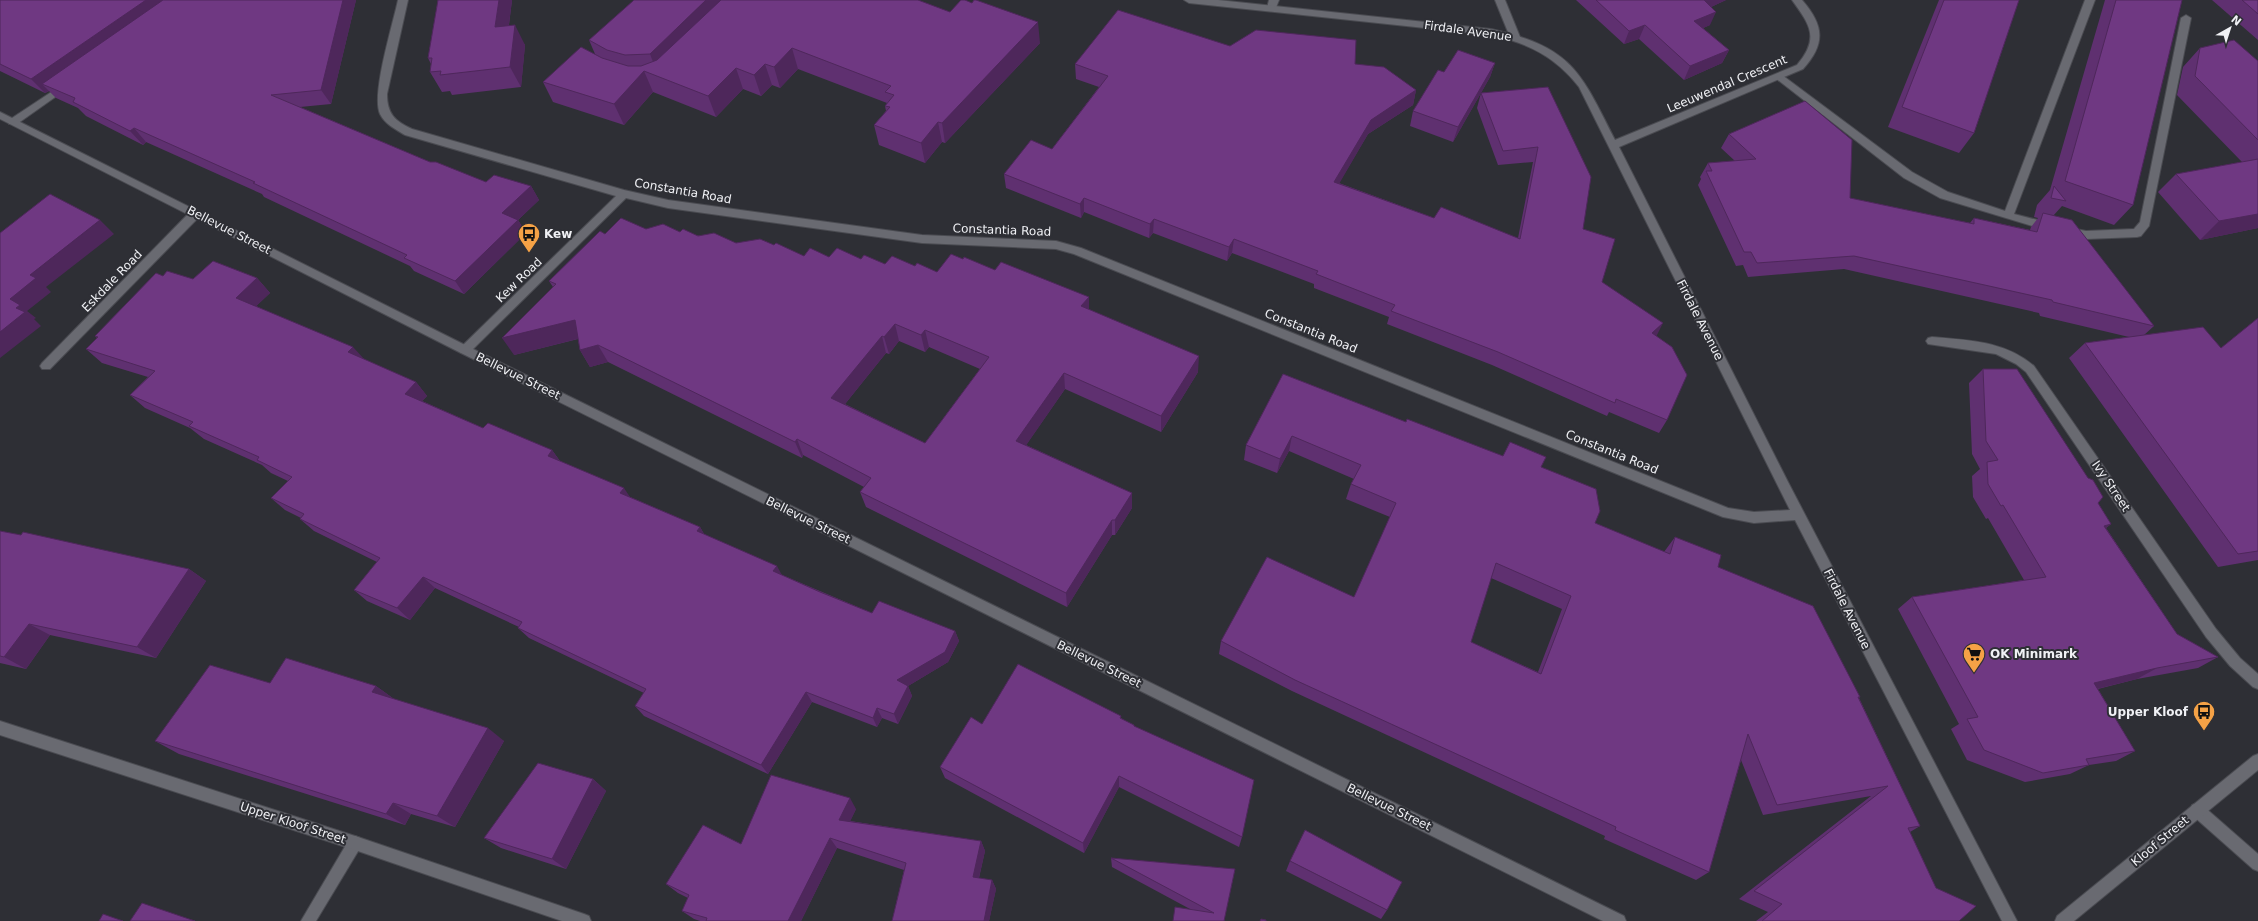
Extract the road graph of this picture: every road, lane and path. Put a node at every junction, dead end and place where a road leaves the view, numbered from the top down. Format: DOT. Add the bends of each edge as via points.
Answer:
graph roads {
  1 [pos="403,0"];
  2 [pos="1189,0"];
  3 [pos="1500,0"];
  4 [pos="1797,0"];
  5 [pos="2090,0"];
  6 [pos="1273,4"];
  7 [pos="2186,18"];
  8 [pos="1515,36"];
  9 [pos="1779,77"];
  10 [pos="71,81"];
  11 [pos="0,115"];
  12 [pos="13,122"];
  13 [pos="1613,145"];
  14 [pos="624,194"];
  15 [pos="196,214"];
  16 [pos="2008,216"];
  17 [pos="1932,341"];
  18 [pos="465,350"];
  19 [pos="46,366"];
  20 [pos="1798,514"];
  21 [pos="2258,683"];
  22 [pos="0,728"];
  23 [pos="2258,761"];
  24 [pos="2197,810"];
  25 [pos="355,843"];
  26 [pos="2258,864"];
  27 [pos="308,921"];
  28 [pos="584,921"];
  29 [pos="1618,921"];
  30 [pos="2010,921"];
  31 [pos="2062,921"];
  1 -- 14 [label="street, Constantia Road" via="381,106 386,117 396,126 409,132"];
  2 -- 6 [label="street, Firdale Avenue"];
  3 -- 8 [label="street"];
  4 -- 9 [label="street, Leeuwendal Crescent" via="1811,18 1816,38 1808,60 1800,68"];
  5 -- 16 [label="street"];
  6 -- 8 [label="street, Firdale Avenue"];
  7 -- 16 [label="street" via="2144,223 2137,233 2086,235"];
  8 -- 13 [label="street, Firdale Avenue" via="1556,56 1572,70"];
  9 -- 13 [label="street, Leeuwendal Crescent"];
  9 -- 16 [label="street" via="1914,179 1944,195"];
  10 -- 12 [label="street"];
  11 -- 12 [label="street, Bellevue Street"];
  12 -- 15 [label="street, Bellevue Street"];
  13 -- 20 [label="street, Firdale Avenue"];
  14 -- 18 [label="street, Kew Road"];
  14 -- 20 [label="street, Constantia Road" via="690,208 891,236 1056,245 1727,513 1769,519"];
  15 -- 18 [label="street, Bellevue Street"];
  15 -- 19 [label="street, Eskdale Road"];
  17 -- 21 [label="street, Ivy Street" via="1995,348 2021,359 2211,633 2235,662"];
  18 -- 29 [label="street, Bellevue Street"];
  20 -- 30 [label="street, Firdale Avenue"];
  22 -- 25 [label="street, Upper Kloof Street"];
  23 -- 24 [label="street, Kloof Street"];
  24 -- 26 [label="street"];
  24 -- 31 [label="street, Kloof Street"];
  25 -- 27 [label="street"];
  25 -- 28 [label="street, Upper Kloof Street"];
}
